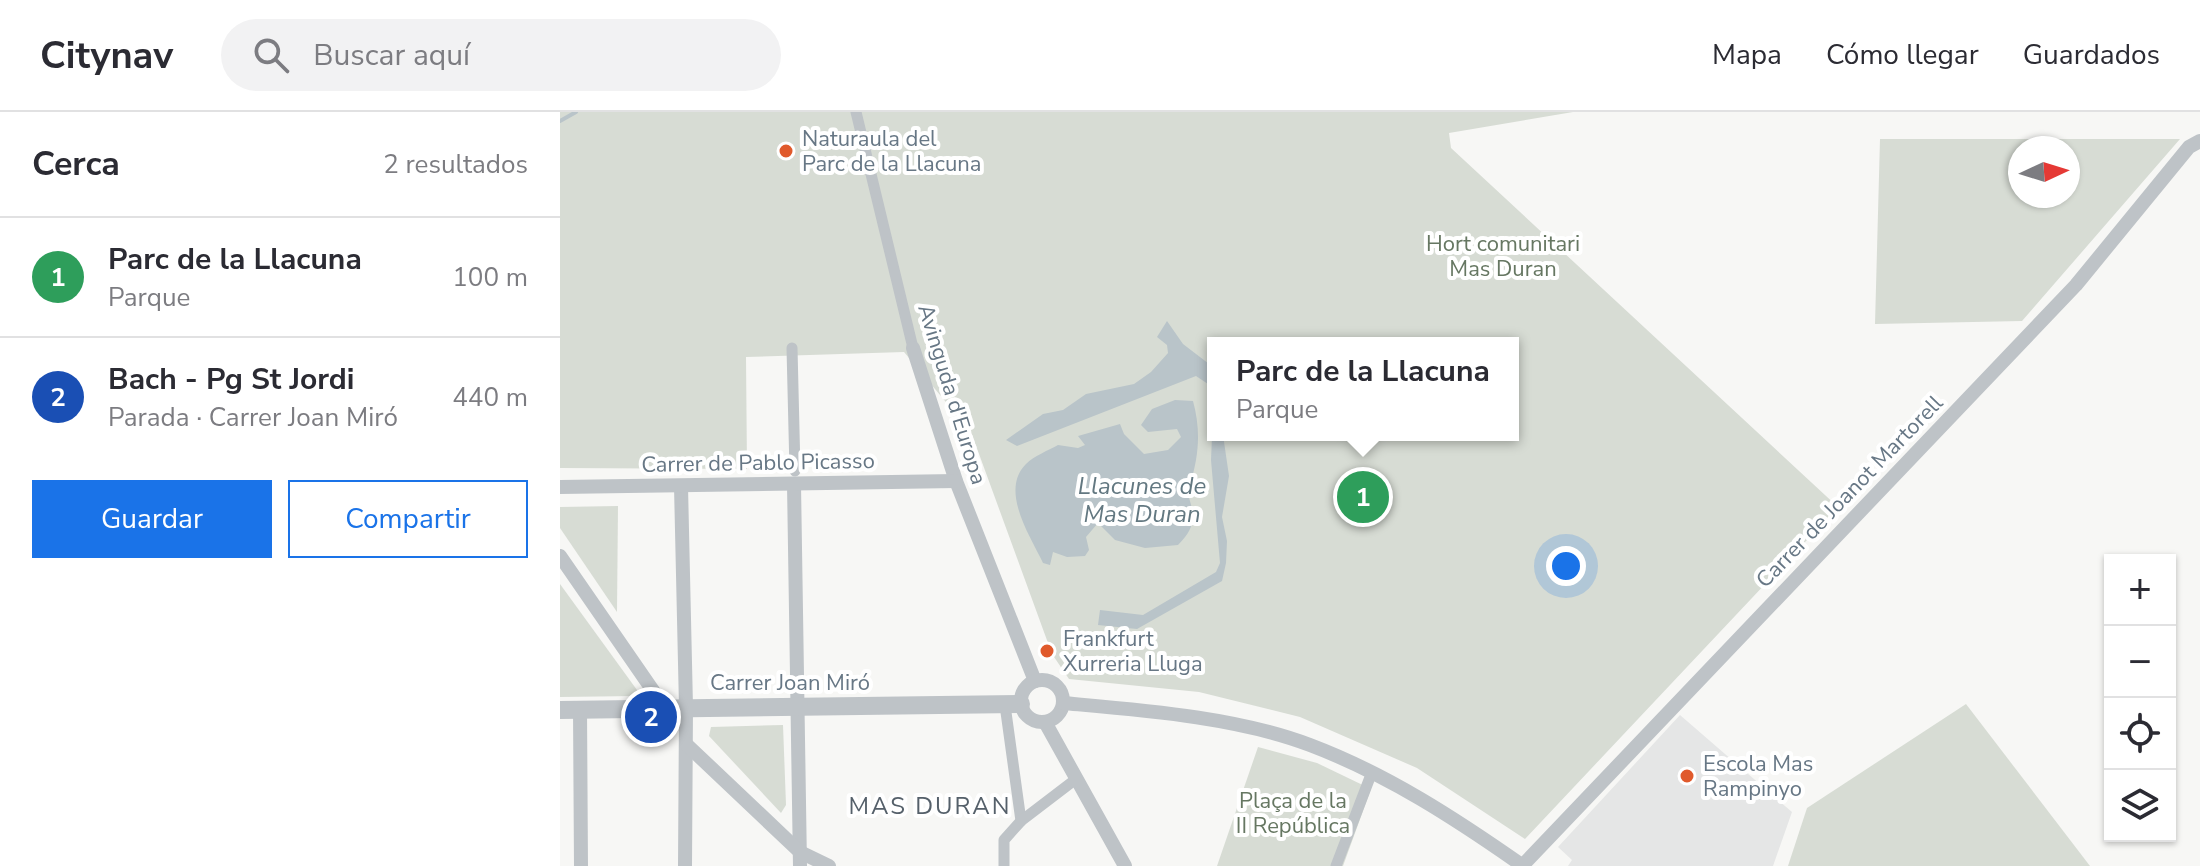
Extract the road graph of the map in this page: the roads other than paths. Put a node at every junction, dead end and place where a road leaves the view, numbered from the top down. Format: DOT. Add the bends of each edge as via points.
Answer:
graph roads {
  1 [pos="856,112"];
  2 [pos="2199,139"];
  3 [pos="792,348"];
  4 [pos="913,348"];
  5 [pos="795,477"];
  6 [pos="956,481"];
  7 [pos="681,486"];
  8 [pos="560,487"];
  9 [pos="560,556"];
  10 [pos="1035,681"];
  11 [pos="1063,703"];
  12 [pos="1013,704"];
  13 [pos="797,706"];
  14 [pos="686,707"];
  15 [pos="665,708"];
  16 [pos="560,710"];
  17 [pos="580,710"];
  18 [pos="1045,722"];
  19 [pos="686,744"];
  20 [pos="1372,772"];
  21 [pos="1076,779"];
  22 [pos="1021,821"];
  23 [pos="800,859"];
  24 [pos="581,866"];
  25 [pos="685,866"];
  26 [pos="829,866"];
  27 [pos="1004,866"];
  28 [pos="1125,866"];
  29 [pos="1336,866"];
  30 [pos="1523,866"];
  1 -- 4 [label="street, Avinguda d'Europa"];
  2 -- 30 [label="street, Carrer de Joanot Martorell" via="2076,285"];
  3 -- 5 [label="street"];
  4 -- 6 [label="street, Avinguda d'Europa"];
  5 -- 6 [label="street, Carrer de Pablo Picasso"];
  5 -- 7 [label="street, Carrer de Pablo Picasso"];
  5 -- 13 [label="street"];
  6 -- 10 [label="street, Avinguda d'Europa"];
  7 -- 8 [label="street, Carrer de Pablo Picasso"];
  7 -- 14 [label="street"];
  9 -- 15 [label="street"];
  10 -- 11 [label="street" via="1054,684"];
  10 -- 12 [label="street"];
  11 -- 18 [label="street" via="1059,714"];
  11 -- 20 [label="street" via="1169,713 1253,730 1307,744"];
  12 -- 13 [label="street, Carrer Joan Miró"];
  12 -- 18 [label="street" via="1030,719"];
  12 -- 22 [label="street"];
  13 -- 14 [label="street, Carrer Joan Miró"];
  13 -- 23 [label="street"];
  14 -- 15 [label="street, Carrer Joan Miró"];
  14 -- 19 [label="street"];
  15 -- 17 [label="street, Carrer Joan Miró"];
  16 -- 17 [label="street, Carrer Joan Miró"];
  17 -- 24 [label="street"];
  18 -- 21 [label="street"];
  19 -- 23 [label="street"];
  19 -- 25 [label="street"];
  20 -- 29 [label="street"];
  20 -- 30 [label="street"];
  21 -- 22 [label="street"];
  21 -- 28 [label="street"];
  22 -- 27 [label="street" via="1004,840"];
  23 -- 26 [label="street"];
}
